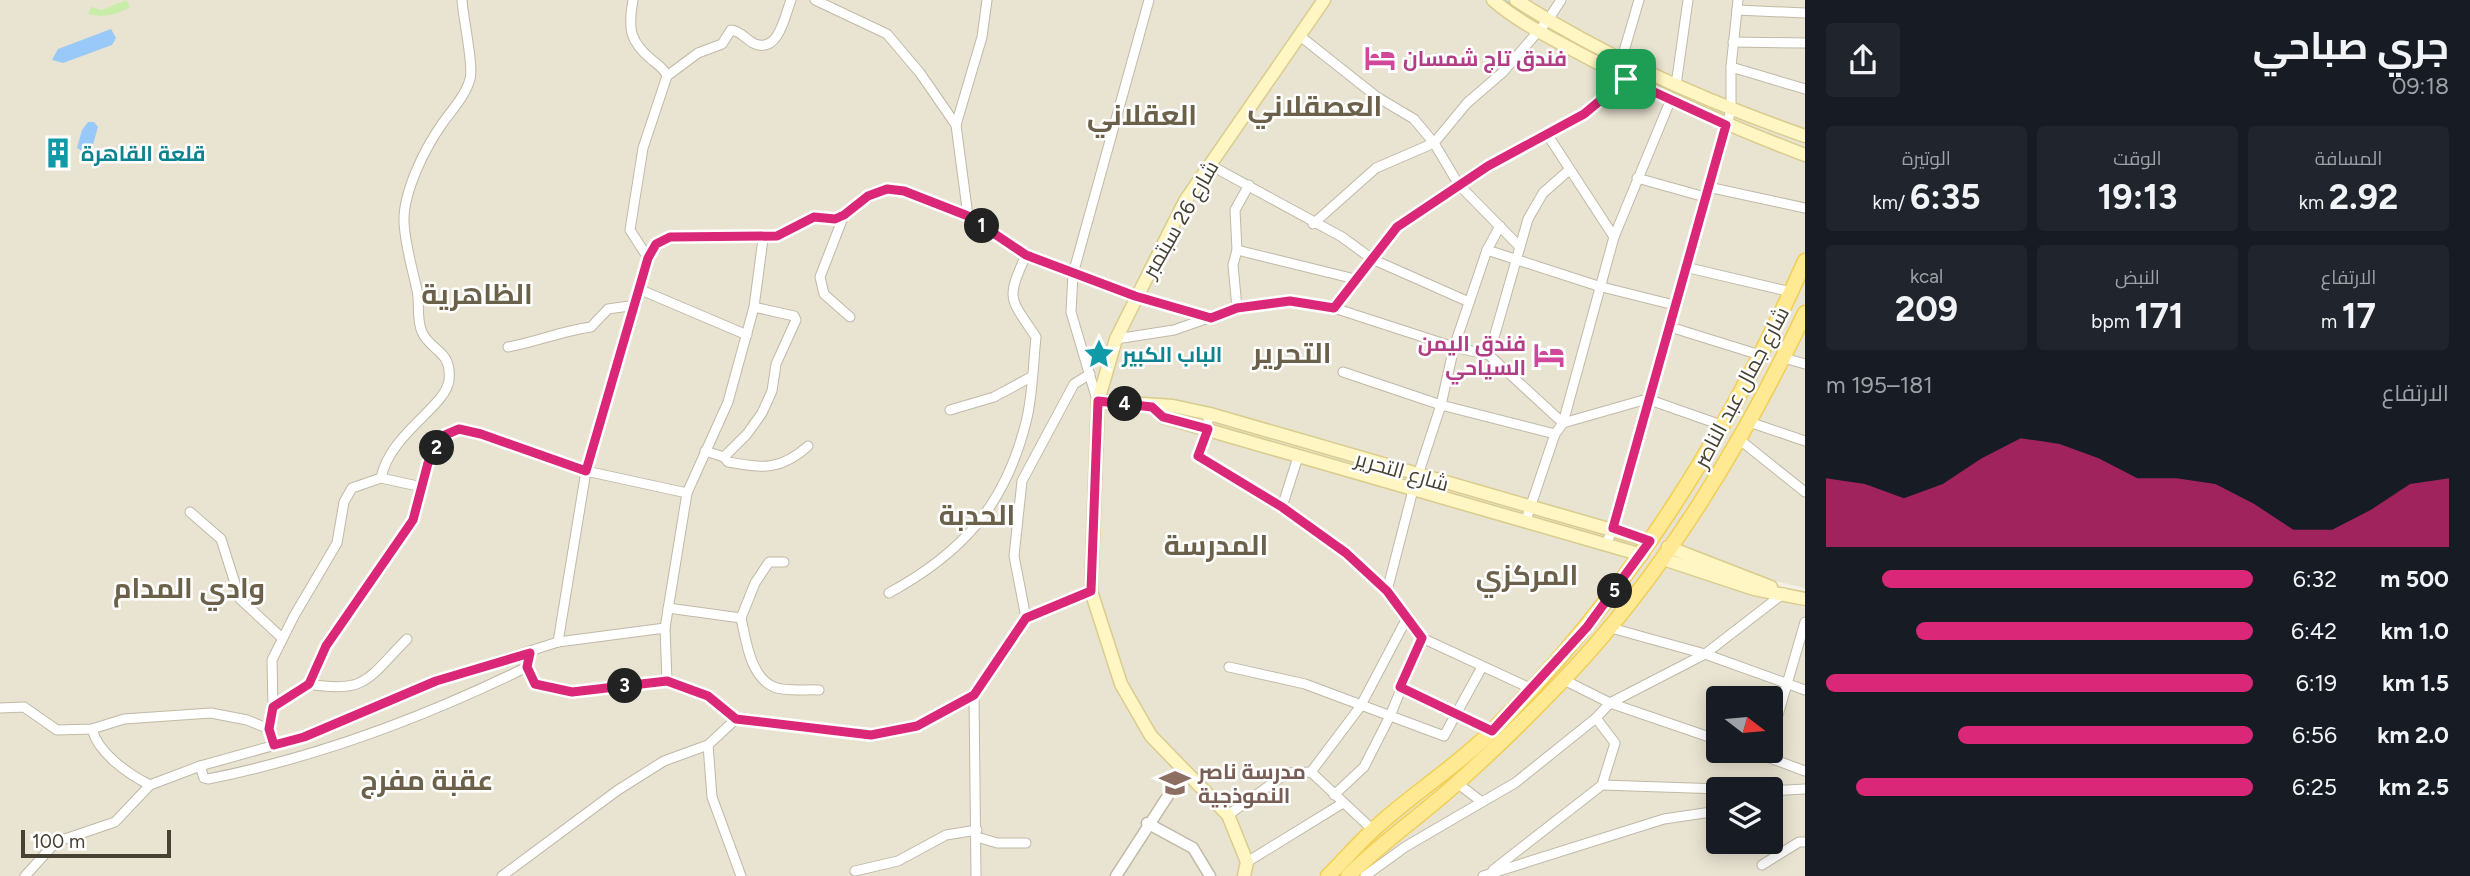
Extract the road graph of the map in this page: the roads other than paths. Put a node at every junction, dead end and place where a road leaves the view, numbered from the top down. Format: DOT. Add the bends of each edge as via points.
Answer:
graph roads {
  1 [pos="462,0"];
  2 [pos="633,0"];
  3 [pos="791,0"];
  4 [pos="815,0"];
  5 [pos="987,0"];
  6 [pos="1149,0"];
  7 [pos="1324,0"];
  8 [pos="1493,0"];
  9 [pos="1516,0"];
  10 [pos="1561,0"];
  11 [pos="1639,0"];
  12 [pos="1688,0"];
  13 [pos="1737,5"];
  14 [pos="1805,13"];
  15 [pos="1548,20"];
  16 [pos="1538,31"];
  17 [pos="1300,36"];
  18 [pos="1733,42"];
  19 [pos="1805,43"];
  20 [pos="1622,58"];
  21 [pos="1731,67"];
  22 [pos="667,76"];
  23 [pos="1626,79"];
  24 [pos="1676,85"];
  25 [pos="1805,89"];
  26 [pos="1671,99"];
  27 [pos="1731,110"];
  28 [pos="956,125"];
  29 [pos="1726,125"];
  30 [pos="1547,134"];
  31 [pos="1805,135"];
  32 [pos="1434,143"];
  33 [pos="1805,155"];
  34 [pos="1210,165"];
  35 [pos="1568,171"];
  36 [pos="1637,178"];
  37 [pos="1249,185"];
  38 [pos="1459,185"];
  39 [pos="1707,192"];
  40 [pos="1805,208"];
  41 [pos="844,215"];
  42 [pos="968,216"];
  43 [pos="1313,224"];
  44 [pos="1500,226"];
  45 [pos="1614,237"];
  46 [pos="763,239"];
  47 [pos="1520,247"];
  48 [pos="1237,250"];
  49 [pos="1487,250"];
  50 [pos="1026,255"];
  51 [pos="648,258"];
  52 [pos="1372,259"];
  53 [pos="1517,259"];
  54 [pos="1805,261"];
  55 [pos="1685,267"];
  56 [pos="1073,274"];
  57 [pos="1355,278"];
  58 [pos="1598,286"];
  59 [pos="641,290"];
  60 [pos="1791,292"];
  61 [pos="1135,296"];
  62 [pos="1469,302"];
  63 [pos="636,305"];
  64 [pos="1674,305"];
  65 [pos="754,307"];
  66 [pos="1237,308"];
  67 [pos="1334,308"];
  68 [pos="1805,313"];
  69 [pos="850,317"];
  70 [pos="1211,318"];
  71 [pos="1670,327"];
  72 [pos="747,335"];
  73 [pos="1116,339"];
  74 [pos="1454,346"];
  75 [pos="508,347"];
  76 [pos="1489,355"];
  77 [pos="1760,355"];
  78 [pos="1784,358"];
  79 [pos="1805,364"];
  80 [pos="1343,372"];
  81 [pos="1090,374"];
  82 [pos="1031,377"];
  83 [pos="1647,399"];
  84 [pos="1098,401"];
  85 [pos="1441,405"];
  86 [pos="1152,407"];
  87 [pos="950,410"];
  88 [pos="1210,414"];
  89 [pos="1749,422"];
  90 [pos="1563,423"];
  91 [pos="1724,426"];
  92 [pos="1208,429"];
  93 [pos="1555,434"];
  94 [pos="1740,440"];
  95 [pos="1805,441"];
  96 [pos="808,446"];
  97 [pos="705,451"];
  98 [pos="724,457"];
  99 [pos="1298,457"];
  100 [pos="586,471"];
  101 [pos="1418,476"];
  102 [pos="381,478"];
  103 [pos="422,487"];
  104 [pos="1413,489"];
  105 [pos="1805,492"];
  106 [pos="687,493"];
  107 [pos="1530,506"];
  108 [pos="1282,507"];
  109 [pos="190,512"];
  110 [pos="1526,520"];
  111 [pos="1613,528"];
  112 [pos="1650,541"];
  113 [pos="1606,544"];
  114 [pos="1666,553"];
  115 [pos="1642,555"];
  116 [pos="784,562"];
  117 [pos="1091,591"];
  118 [pos="1387,591"];
  119 [pos="889,593"];
  120 [pos="1784,593"];
  121 [pos="1805,599"];
  122 [pos="667,608"];
  123 [pos="741,618"];
  124 [pos="1026,618"];
  125 [pos="1407,618"];
  126 [pos="1805,622"];
  127 [pos="665,628"];
  128 [pos="1611,628"];
  129 [pos="282,638"];
  130 [pos="1422,638"];
  131 [pos="407,639"];
  132 [pos="558,642"];
  133 [pos="530,653"];
  134 [pos="1705,654"];
  135 [pos="527,667"];
  136 [pos="1229,667"];
  137 [pos="1482,667"];
  138 [pos="1564,680"];
  139 [pos="667,681"];
  140 [pos="309,684"];
  141 [pos="1786,685"];
  142 [pos="1400,687"];
  143 [pos="1532,689"];
  144 [pos="819,690"];
  145 [pos="1805,690"];
  146 [pos="974,695"];
  147 [pos="1783,696"];
  148 [pos="1610,703"];
  149 [pos="273,707"];
  150 [pos="1360,707"];
  151 [pos="0,708"];
  152 [pos="1457,711"];
  153 [pos="1390,716"];
  154 [pos="1596,718"];
  155 [pos="736,719"];
  156 [pos="92,729"];
  157 [pos="269,729"];
  158 [pos="1492,731"];
  159 [pos="1706,736"];
  160 [pos="274,745"];
  161 [pos="708,745"];
  162 [pos="1783,761"];
  163 [pos="200,766"];
  164 [pos="1184,771"];
  165 [pos="1805,771"];
  166 [pos="1311,772"];
  167 [pos="1457,783"];
  168 [pos="150,785"];
  169 [pos="1602,785"];
  170 [pos="1706,788"];
  171 [pos="1805,789"];
  172 [pos="1783,790"];
  173 [pos="1334,795"];
  174 [pos="1482,802"];
  175 [pos="1343,803"];
  176 [pos="1706,813"];
  177 [pos="1228,815"];
  178 [pos="1147,823"];
  179 [pos="1373,830"];
  180 [pos="977,833"];
  181 [pos="1805,842"];
  182 [pos="1026,843"];
  183 [pos="1247,862"];
  184 [pos="1762,865"];
  185 [pos="855,871"];
  186 [pos="1486,875"];
  187 [pos="26,876"];
  188 [pos="502,876"];
  189 [pos="741,876"];
  190 [pos="976,876"];
  191 [pos="1116,876"];
  192 [pos="1210,876"];
  193 [pos="1244,876"];
  194 [pos="1328,876"];
  195 [pos="1348,876"];
  196 [pos="1365,876"];
  1 -- 102 [label="street" via="470,80 430,141 416,171 404,218 423,334 443,352 449,382 440,400 395,444"];
  2 -- 22 [label="street" via="628,26 636,47"];
  3 -- 22 [label="street" via="775,40 769,44 754,44 731,30 722,44 698,52"];
  4 -- 28 [label="street" via="887,34"];
  5 -- 28 [label="street" via="982,37"];
  6 -- 56 [label="street"];
  7 -- 17 [label="main road, شارع 26 سبتمبر"];
  8 -- 16 [label="main road"];
  9 -- 15 [label="main road"];
  10 -- 15 [label="street"];
  11 -- 20 [label="street"];
  12 -- 24 [label="street"];
  13 -- 14 [label="street"];
  13 -- 18 [label="street"];
  15 -- 16 [label="street"];
  15 -- 20 [label="main road"];
  16 -- 23 [label="main road"];
  16 -- 32 [label="street" via="1503,72 1466,103"];
  17 -- 32 [label="street" via="1413,119"];
  17 -- 34 [label="main road, شارع 26 سبتمبر"];
  18 -- 19 [label="street"];
  18 -- 21 [label="street"];
  20 -- 24 [label="main road"];
  21 -- 25 [label="street"];
  21 -- 27 [label="street"];
  22 -- 51 [label="street" via="643,148 630,230"];
  23 -- 26 [label="main road"];
  23 -- 30 [label="street" via="1584,114"];
  24 -- 27 [label="main road"];
  26 -- 29 [label="main road"];
  26 -- 36 [label="street"];
  27 -- 29 [label="street"];
  27 -- 31 [label="main road"];
  28 -- 42 [label="street"];
  29 -- 33 [label="main road"];
  29 -- 39 [label="street"];
  30 -- 35 [label="street"];
  30 -- 38 [label="street"];
  32 -- 38 [label="street"];
  32 -- 43 [label="street" via="1376,168"];
  34 -- 37 [label="street"];
  34 -- 61 [label="main road, شارع 26 سبتمبر" via="1185,201"];
  35 -- 45 [label="street"];
  35 -- 47 [label="street" via="1543,193 1528,219"];
  36 -- 39 [label="street"];
  36 -- 45 [label="street"];
  37 -- 43 [label="street"];
  37 -- 48 [label="street" via="1235,210"];
  38 -- 44 [label="street"];
  38 -- 52 [label="street" via="1397,227"];
  39 -- 40 [label="street"];
  39 -- 55 [label="street"];
  41 -- 42 [label="street" via="868,196 887,189"];
  41 -- 46 [label="street" via="814,217 790,232"];
  41 -- 69 [label="street" via="820,277 824,294"];
  42 -- 50 [label="street"];
  43 -- 52 [label="street" via="1342,237"];
  44 -- 47 [label="street"];
  44 -- 49 [label="street"];
  45 -- 58 [label="street"];
  46 -- 51 [label="street" via="670,237 656,244"];
  46 -- 65 [label="street"];
  47 -- 53 [label="street"];
  48 -- 57 [label="street"];
  48 -- 66 [label="street" via="1233,265"];
  49 -- 53 [label="street"];
  49 -- 62 [label="street"];
  50 -- 56 [label="street"];
  50 -- 82 [label="street" via="1011,289 1013,303 1036,337"];
  51 -- 59 [label="street"];
  52 -- 57 [label="street"];
  52 -- 62 [label="street"];
  53 -- 58 [label="street"];
  53 -- 76 [label="street"];
  54 -- 60 [label="main road, شارع جمال عبد الناصر"];
  55 -- 60 [label="street"];
  55 -- 64 [label="street"];
  56 -- 61 [label="street"];
  56 -- 81 [label="street" via="1071,312"];
  57 -- 67 [label="street"];
  58 -- 64 [label="street"];
  58 -- 90 [label="street"];
  59 -- 63 [label="street"];
  59 -- 72 [label="street"];
  60 -- 77 [label="main road, شارع جمال عبد الناصر"];
  61 -- 70 [label="street"];
  61 -- 73 [label="main road, شارع 26 سبتمبر"];
  62 -- 74 [label="street"];
  63 -- 75 [label="street" via="608,309 591,327 563,330"];
  63 -- 100 [label="street"];
  64 -- 71 [label="street"];
  65 -- 72 [label="street"];
  65 -- 98 [label="street" via="781,311 796,320 776,364 772,391 762,413"];
  66 -- 67 [label="street" via="1290,301"];
  66 -- 70 [label="street"];
  67 -- 74 [label="street"];
  68 -- 78 [label="main road, شارع جمال عبد الناصر"];
  70 -- 73 [label="street" via="1174,330"];
  71 -- 77 [label="street"];
  71 -- 83 [label="street"];
  72 -- 97 [label="street" via="728,402"];
  73 -- 84 [label="main road, شارع 26 سبتمبر"];
  74 -- 76 [label="street"];
  74 -- 85 [label="street"];
  76 -- 90 [label="street"];
  77 -- 91 [label="main road, شارع جمال عبد الناصر"];
  78 -- 79 [label="street"];
  78 -- 89 [label="main road, شارع جمال عبد الناصر"];
  80 -- 85 [label="street"];
  81 -- 84 [label="street"];
  81 -- 124 [label="street" via="1074,384 1022,481 1014,556"];
  82 -- 87 [label="street" via="994,397"];
  82 -- 119 [label="street" via="1026,421 1012,465 982,519 946,558"];
  83 -- 90 [label="street"];
  83 -- 91 [label="street"];
  83 -- 111 [label="street"];
  84 -- 86 [label="main road, شارع التحرير"];
  84 -- 117 [label="main road, شارع 26 سبتمبر"];
  85 -- 93 [label="street"];
  85 -- 101 [label="street"];
  86 -- 88 [label="main road, شارع التحرير" via="1173,406"];
  86 -- 92 [label="main road, شارع التحرير" via="1163,417"];
  88 -- 92 [label="street"];
  88 -- 101 [label="main road, شارع التحرير"];
  89 -- 94 [label="main road, شارع جمال عبد الناصر"];
  89 -- 95 [label="street"];
  90 -- 93 [label="street"];
  91 -- 112 [label="main road, شارع جمال عبد الناصر"];
  92 -- 99 [label="main road, شارع التحرير"];
  92 -- 108 [label="street" via="1198,456"];
  93 -- 107 [label="street"];
  94 -- 105 [label="street"];
  94 -- 114 [label="main road, شارع جمال عبد الناصر"];
  96 -- 98 [label="street" via="778,467 728,462"];
  97 -- 98 [label="street"];
  97 -- 106 [label="street"];
  99 -- 104 [label="main road, شارع التحرير"];
  99 -- 108 [label="street"];
  100 -- 103 [label="street" via="459,429 445,435 428,463"];
  100 -- 106 [label="street"];
  100 -- 132 [label="street"];
  101 -- 104 [label="street"];
  101 -- 107 [label="main road, شارع التحرير"];
  102 -- 103 [label="street"];
  102 -- 129 [label="street" via="352,488 344,502 337,543"];
  103 -- 140 [label="street" via="413,520 326,646"];
  104 -- 110 [label="main road, شارع التحرير"];
  104 -- 118 [label="street"];
  106 -- 122 [label="street"];
  107 -- 110 [label="street"];
  107 -- 111 [label="main road, شارع التحرير"];
  108 -- 118 [label="street" via="1346,553"];
  109 -- 129 [label="street" via="221,539 240,599"];
  110 -- 113 [label="main road, شارع التحرير"];
  111 -- 112 [label="main road, شارع التحرير"];
  111 -- 113 [label="street"];
  112 -- 115 [label="main road, شارع جمال عبد الناصر"];
  113 -- 115 [label="main road, شارع التحرير"];
  114 -- 120 [label="main road" via="1754,589"];
  114 -- 128 [label="main road, شارع جمال عبد الناصر"];
  115 -- 143 [label="main road, شارع جمال عبد الناصر"];
  116 -- 123 [label="street" via="769,562 754,583"];
  117 -- 124 [label="street"];
  117 -- 164 [label="main road, شارع 26 سبتمبر" via="1121,684 1151,736"];
  118 -- 125 [label="street"];
  120 -- 121 [label="main road"];
  120 -- 134 [label="street"];
  122 -- 123 [label="street"];
  122 -- 127 [label="street"];
  123 -- 144 [label="street" via="750,658 766,680 775,687"];
  124 -- 146 [label="street"];
  125 -- 130 [label="street"];
  125 -- 150 [label="street"];
  126 -- 141 [label="street"];
  127 -- 132 [label="street"];
  127 -- 139 [label="street"];
  128 -- 134 [label="street"];
  128 -- 138 [label="main road, شارع جمال عبد الناصر"];
  129 -- 149 [label="street" via="272,660"];
  130 -- 137 [label="street"];
  130 -- 142 [label="street"];
  131 -- 140 [label="street" via="356,687 340,690"];
  132 -- 133 [label="street"];
  133 -- 135 [label="street"];
  133 -- 160 [label="street" via="436,681 304,737"];
  134 -- 141 [label="street"];
  134 -- 148 [label="street"];
  135 -- 139 [label="street" via="535,684 572,692"];
  135 -- 163 [label="street" via="418,717 304,757 208,779"];
  136 -- 150 [label="street" via="1305,684"];
  137 -- 143 [label="street"];
  137 -- 152 [label="street"];
  138 -- 148 [label="street"];
  138 -- 167 [label="main road, شارع جمال عبد الناصر"];
  139 -- 155 [label="street" via="708,696"];
  140 -- 149 [label="street"];
  141 -- 145 [label="street"];
  141 -- 147 [label="street"];
  142 -- 152 [label="street"];
  142 -- 153 [label="street"];
  143 -- 158 [label="main road, شارع جمال عبد الناصر"];
  146 -- 155 [label="street" via="917,726 871,735"];
  146 -- 180 [label="street"];
  148 -- 154 [label="street"];
  148 -- 159 [label="street"];
  149 -- 157 [label="street"];
  150 -- 153 [label="street"];
  150 -- 166 [label="street"];
  151 -- 156 [label="street" via="24,706 58,730"];
  152 -- 153 [label="street" via="1444,736"];
  152 -- 158 [label="street"];
  153 -- 173 [label="street" via="1364,767"];
  154 -- 169 [label="street" via="1615,743"];
  154 -- 174 [label="street" via="1515,783"];
  155 -- 161 [label="street"];
  156 -- 157 [label="street" via="124,719 211,713"];
  156 -- 168 [label="street" via="96,744"];
  157 -- 160 [label="street"];
  158 -- 179 [label="main road, شارع جمال عبد الناصر"];
  160 -- 163 [label="street"];
  161 -- 188 [label="street" via="664,761 618,790"];
  161 -- 189 [label="street" via="712,797"];
  162 -- 165 [label="street"];
  163 -- 168 [label="street"];
  164 -- 177 [label="main road, شارع 26 سبتمبر"];
  164 -- 178 [label="street"];
  166 -- 173 [label="street"];
  166 -- 177 [label="street" via="1287,773"];
  167 -- 174 [label="street"];
  167 -- 195 [label="main road, شارع جمال عبد الناصر"];
  168 -- 187 [label="street" via="115,822 56,842"];
  169 -- 170 [label="street"];
  169 -- 186 [label="street"];
  171 -- 172 [label="street"];
  173 -- 175 [label="street"];
  174 -- 196 [label="street"];
  175 -- 179 [label="street"];
  175 -- 183 [label="street"];
  176 -- 186 [label="street" via="1664,819"];
  177 -- 183 [label="main road, شارع 26 سبتمبر"];
  178 -- 191 [label="street"];
  178 -- 192 [label="street" via="1193,848"];
  179 -- 194 [label="main road, شارع جمال عبد الناصر"];
  180 -- 182 [label="street" via="997,843"];
  180 -- 185 [label="street" via="946,835 898,861"];
  180 -- 190 [label="street"];
  181 -- 184 [label="street"];
  183 -- 193 [label="main road"];
}
